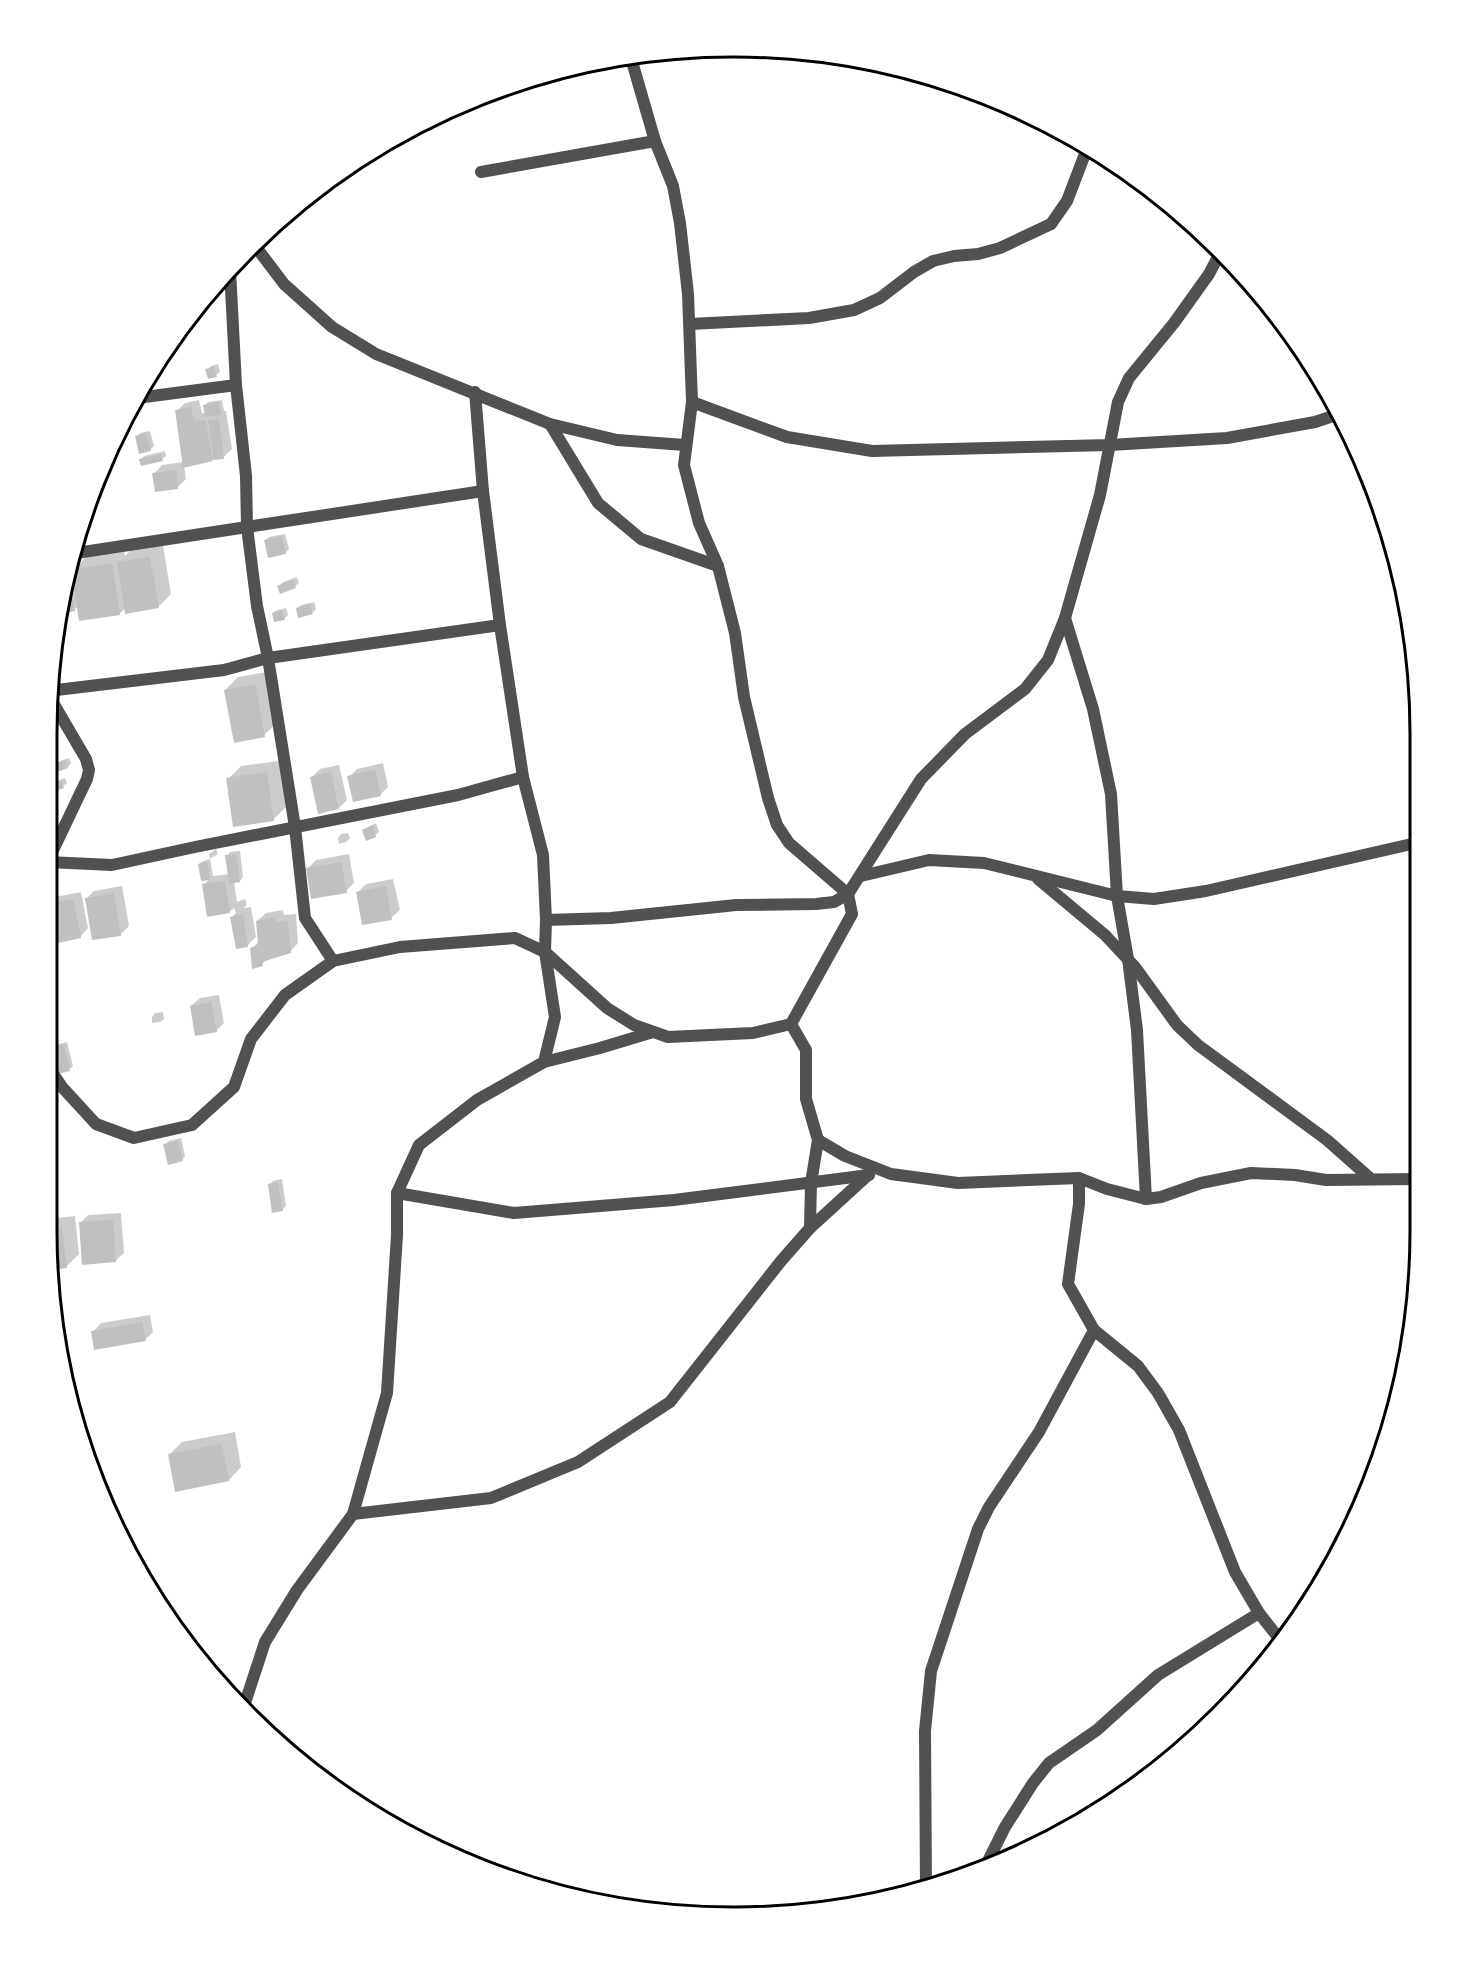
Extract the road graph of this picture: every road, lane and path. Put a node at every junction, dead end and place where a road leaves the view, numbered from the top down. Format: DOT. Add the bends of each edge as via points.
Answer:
graph roads {
  1 [pos="633,65"];
  2 [pos="655,141"];
  3 [pos="1084,156"];
  4 [pos="481,172"];
  5 [pos="259,251"];
  6 [pos="1216,260"];
  7 [pos="231,281"];
  8 [pos="690,324"];
  9 [pos="236,385"];
  10 [pos="475,392"];
  11 [pos="147,397"];
  12 [pos="692,402"];
  13 [pos="1331,417"];
  14 [pos="550,424"];
  15 [pos="685,445"];
  16 [pos="1110,445"];
  17 [pos="483,490"];
  18 [pos="247,527"];
  19 [pos="82,552"];
  20 [pos="718,566"];
  21 [pos="1065,618"];
  22 [pos="500,625"];
  23 [pos="268,658"];
  24 [pos="58,691"];
  25 [pos="58,709"];
  26 [pos="523,777"];
  27 [pos="295,827"];
  28 [pos="57,844"];
  29 [pos="1410,844"];
  30 [pos="57,863"];
  31 [pos="861,876"];
  32 [pos="1035,876"];
  33 [pos="848,894"];
  34 [pos="1117,896"];
  35 [pos="546,920"];
  36 [pos="545,952"];
  37 [pos="1128,959"];
  38 [pos="333,961"];
  39 [pos="791,1024"];
  40 [pos="653,1032"];
  41 [pos="544,1062"];
  42 [pos="57,1080"];
  43 [pos="818,1140"];
  44 [pos="891,1174"];
  45 [pos="867,1175"];
  46 [pos="1079,1178"];
  47 [pos="1371,1179"];
  48 [pos="1410,1179"];
  49 [pos="811,1183"];
  50 [pos="397,1193"];
  51 [pos="1146,1199"];
  52 [pos="810,1228"];
  53 [pos="1094,1330"];
  54 [pos="352,1514"];
  55 [pos="1259,1613"];
  56 [pos="1276,1634"];
  57 [pos="246,1700"];
  58 [pos="990,1857"];
  59 [pos="926,1879"];
  1 -- 2 [label="street"];
  2 -- 4 [label="street"];
  2 -- 8 [label="street" via="677,204"];
  3 -- 8 [label="street" via="1067,201 1051,224 1000,248 933,261 880,298 854,310 809,318"];
  5 -- 10 [label="street" via="284,284 332,327 376,354"];
  6 -- 16 [label="street" via="1174,323 1129,378 1119,402"];
  7 -- 9 [label="street"];
  8 -- 12 [label="street"];
  9 -- 11 [label="street"];
  9 -- 18 [label="street"];
  10 -- 14 [label="street"];
  10 -- 17 [label="street"];
  12 -- 15 [label="street"];
  12 -- 16 [label="street" via="787,437 872,451"];
  13 -- 16 [label="street" via="1227,438"];
  14 -- 15 [label="street" via="616,440"];
  14 -- 20 [label="street" via="598,503 640,539"];
  15 -- 20 [label="street" via="684,465 691,496"];
  16 -- 21 [label="street"];
  17 -- 18 [label="street"];
  17 -- 22 [label="street"];
  18 -- 19 [label="street"];
  18 -- 23 [label="street"];
  20 -- 33 [label="street" via="735,633 744,697 777,825 789,843"];
  21 -- 31 [label="street" via="1048,660 1025,689 965,734 921,779"];
  21 -- 34 [label="street" via="1094,708 1111,794"];
  22 -- 23 [label="street"];
  22 -- 26 [label="street"];
  23 -- 24 [label="street" via="224,670"];
  23 -- 27 [label="street"];
  25 -- 28 [label="street" via="89,770"];
  26 -- 27 [label="street" via="458,795"];
  26 -- 35 [label="street" via="543,855"];
  27 -- 30 [label="street" via="112,865"];
  27 -- 38 [label="street" via="306,918"];
  29 -- 34 [label="street" via="1178,897"];
  31 -- 32 [label="street" via="929,860 984,863"];
  31 -- 33 [label="street"];
  32 -- 34 [label="street"];
  32 -- 37 [label="street" via="1105,934"];
  33 -- 35 [label="street" via="825,903 736,905 612,918"];
  33 -- 39 [label="street" via="852,914"];
  34 -- 37 [label="street"];
  35 -- 36 [label="street"];
  36 -- 38 [label="street" via="515,938 400,947"];
  36 -- 40 [label="street" via="607,1008"];
  36 -- 41 [label="street" via="555,1017"];
  37 -- 47 [label="street" via="1177,1024 1198,1045 1327,1140"];
  37 -- 51 [label="street" via="1137,1030"];
  38 -- 42 [label="street" via="285,995 251,1040 234,1087 192,1125 134,1138 96,1125"];
  39 -- 40 [label="street" via="753,1033 668,1037"];
  39 -- 43 [label="street" via="806,1050 806,1099"];
  40 -- 41 [label="street"];
  41 -- 50 [label="street" via="477,1100 419,1145"];
  43 -- 44 [label="street" via="845,1156"];
  43 -- 49 [label="street"];
  44 -- 45 [label="street"];
  44 -- 46 [label="street" via="958,1183"];
  45 -- 49 [label="street"];
  45 -- 52 [label="street"];
  46 -- 51 [label="street"];
  46 -- 53 [label="street" via="1068,1284"];
  47 -- 48 [label="street"];
  47 -- 51 [label="street" via="1326,1180 1251,1173"];
  49 -- 50 [label="street" via="674,1200 514,1213"];
  49 -- 52 [label="street"];
  50 -- 54 [label="street" via="387,1393"];
  52 -- 54 [label="street" via="670,1402 578,1462 491,1498"];
  53 -- 55 [label="street" via="1138,1366 1158,1393 1179,1430 1235,1572"];
  53 -- 59 [label="street" via="1039,1432 978,1529 932,1671 926,1731"];
  54 -- 57 [label="street" via="265,1642"];
  55 -- 56 [label="street"];
  55 -- 58 [label="street" via="1158,1675 1097,1730 1049,1763 1005,1827"];
}
